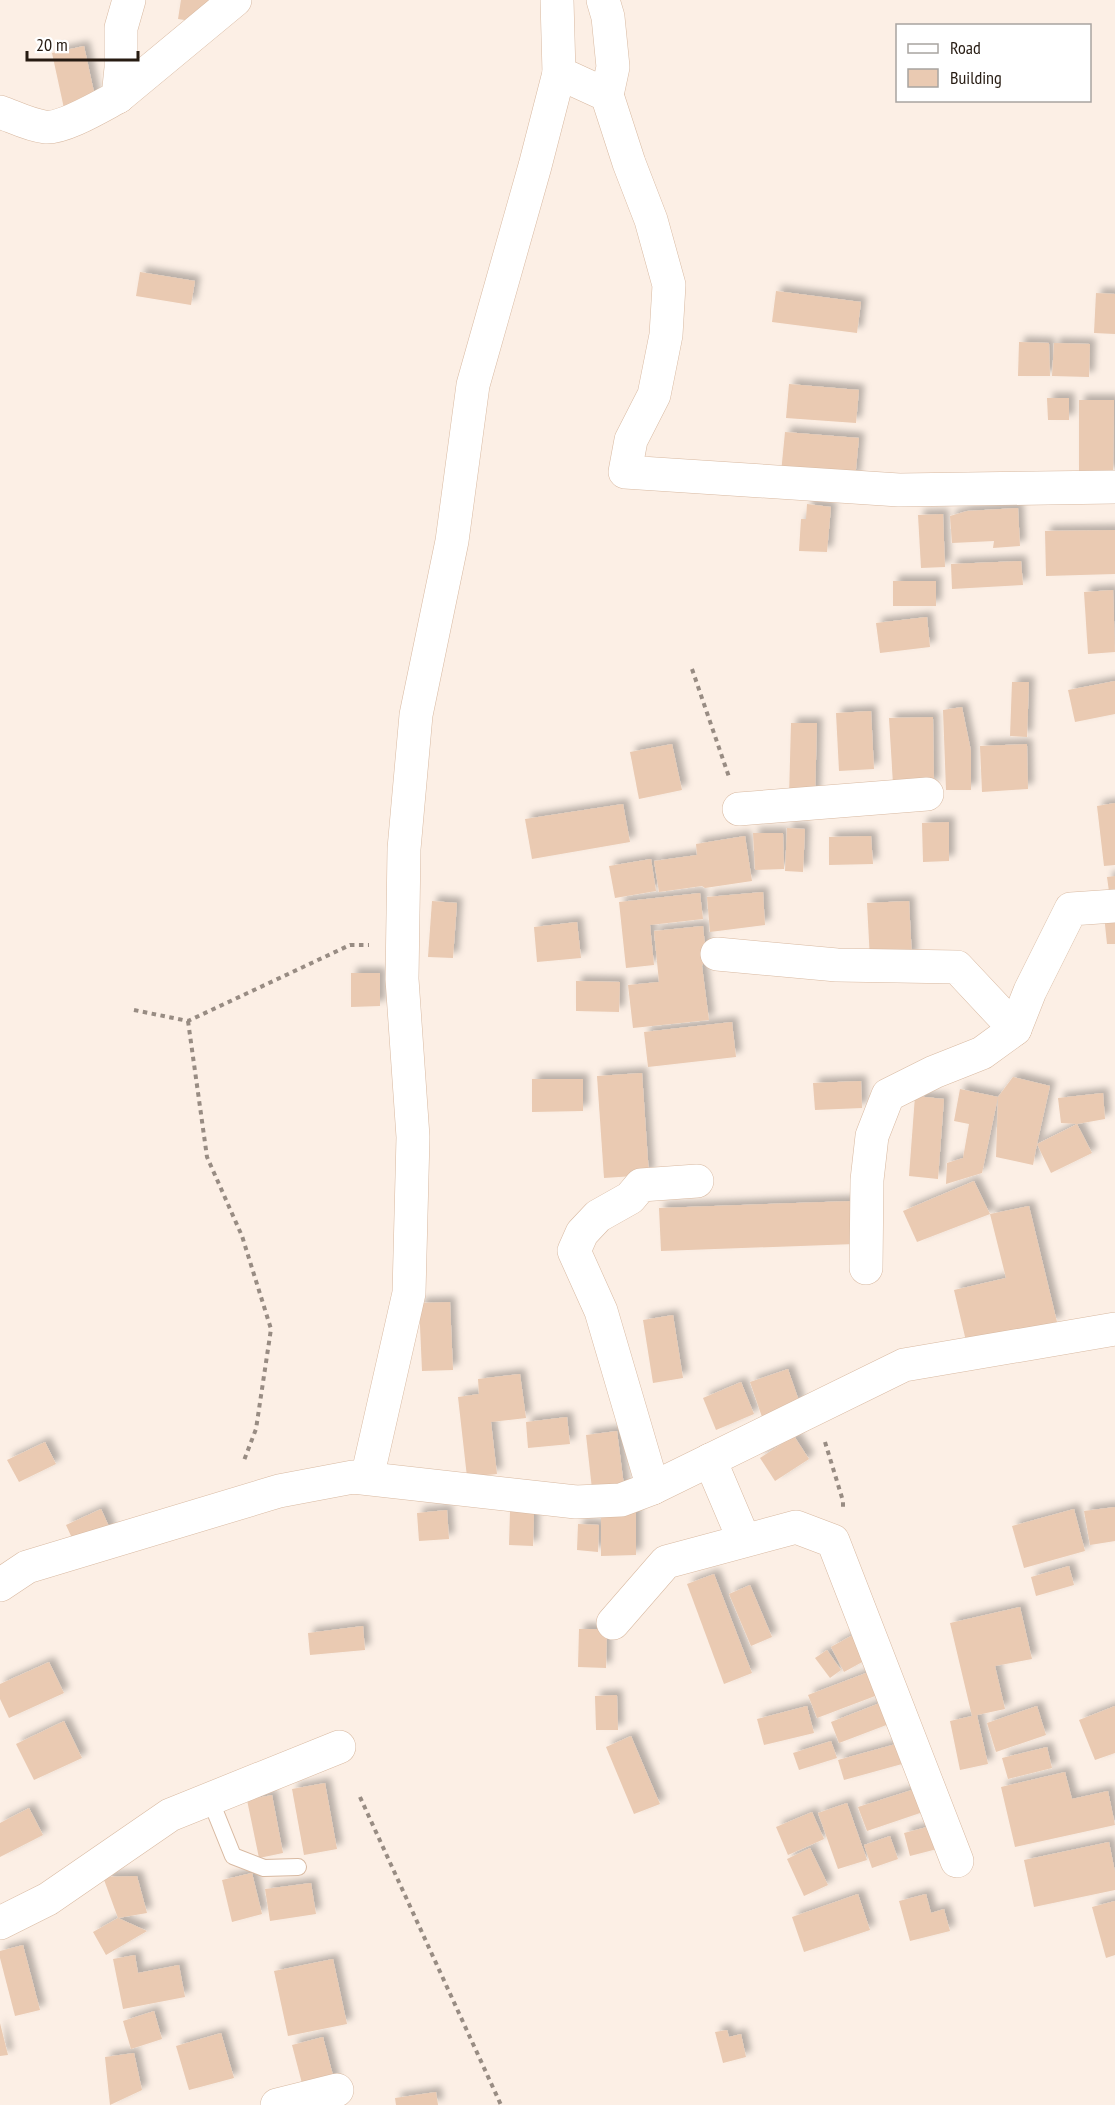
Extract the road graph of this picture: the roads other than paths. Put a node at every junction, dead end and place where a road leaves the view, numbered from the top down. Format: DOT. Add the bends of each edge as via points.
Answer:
graph roads {
  1 [pos="129,0"];
  2 [pos="235,0"];
  3 [pos="557,0"];
  4 [pos="603,0"];
  5 [pos="559,73"];
  6 [pos="607,95"];
  7 [pos="118,97"];
  8 [pos="0,112"];
  9 [pos="1115,488"];
  10 [pos="927,794"];
  11 [pos="739,809"];
  12 [pos="1115,906"];
  13 [pos="717,954"];
  14 [pos="1015,1029"];
  15 [pos="697,1181"];
  16 [pos="866,1268"];
  17 [pos="1115,1329"];
  18 [pos="710,1460"];
  19 [pos="367,1478"];
  20 [pos="654,1488"];
  21 [pos="744,1540"];
  22 [pos="0,1585"];
  23 [pos="613,1623"];
  24 [pos="339,1747"];
  25 [pos="210,1799"];
  26 [pos="957,1861"];
  27 [pos="298,1867"];
  28 [pos="0,1923"];
  29 [pos="337,2090"];
  30 [pos="277,2105"];
  1 -- 7 [label="street" via="121,28"];
  2 -- 7 [label="street"];
  3 -- 5 [label="street"];
  4 -- 6 [label="street" via="613,67"];
  5 -- 6 [label="street"];
  5 -- 19 [label="street" via="473,385 452,541 416,715 404,849 402,944 412,1137 409,1293"];
  6 -- 9 [label="street" via="651,220 669,285 666,336 654,395 631,440 625,472 899,490"];
  7 -- 8 [label="street" via="81,117 47,127"];
  10 -- 11 [label="street"];
  12 -- 14 [label="street" via="1071,909"];
  13 -- 14 [label="street" via="837,965 957,967"];
  14 -- 16 [label="street" via="982,1053 888,1095 872,1136"];
  15 -- 20 [label="street" via="640,1185 630,1198 598,1216 582,1233 574,1251 601,1311"];
  17 -- 18 [label="street" via="904,1365"];
  18 -- 20 [label="street"];
  18 -- 21 [label="street"];
  19 -- 20 [label="street" via="576,1502 621,1500"];
  19 -- 22 [label="street" via="353,1477 279,1491 227,1506 27,1567"];
  21 -- 23 [label="street" via="666,1562"];
  21 -- 26 [label="street" via="796,1527 833,1541"];
  24 -- 25 [label="street"];
  25 -- 27 [label="lane" via="233,1856 264,1868"];
  25 -- 28 [label="street" via="170,1815 48,1899"];
  29 -- 30 [label="street"];
}
